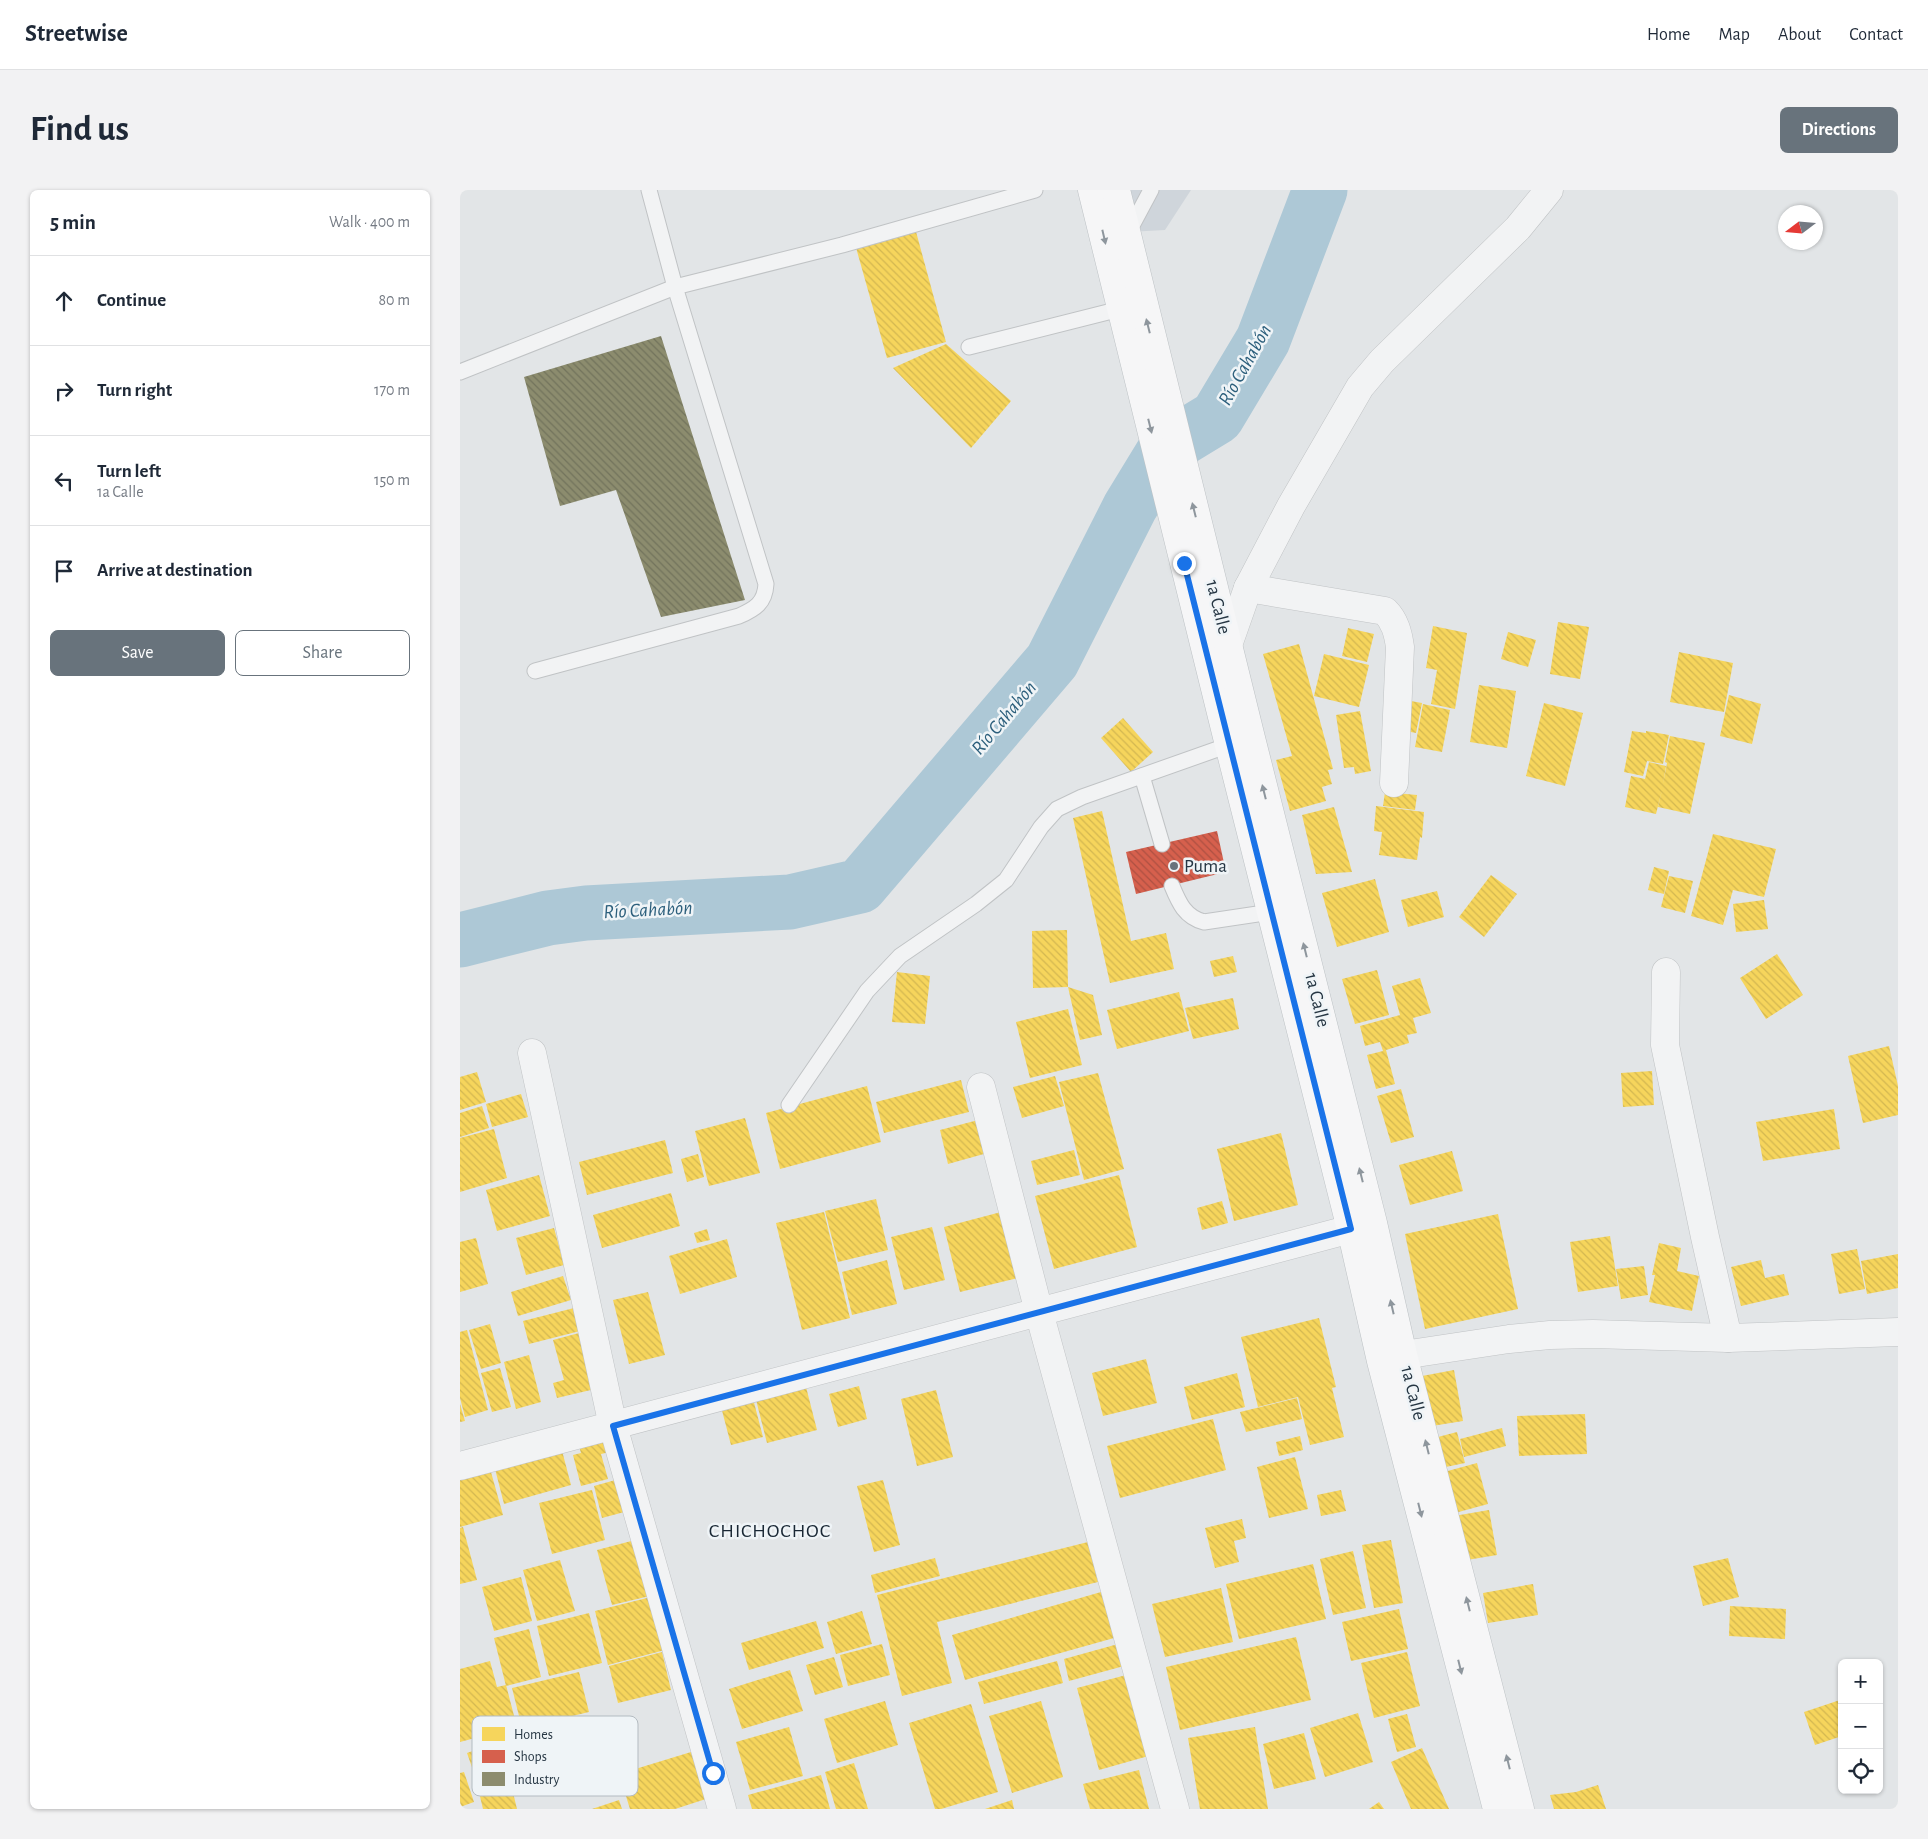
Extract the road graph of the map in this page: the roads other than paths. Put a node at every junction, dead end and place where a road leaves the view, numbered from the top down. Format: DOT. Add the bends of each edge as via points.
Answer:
graph roads {
  1 [pos="649,190"];
  2 [pos="1035,190"];
  3 [pos="1092,190"];
  4 [pos="1116,190"];
  5 [pos="1151,190"];
  6 [pos="1549,190"];
  7 [pos="1126,235"];
  8 [pos="675,287"];
  9 [pos="1120,309"];
  10 [pos="968,347"];
  11 [pos="460,372"];
  12 [pos="1149,376"];
  13 [pos="1195,560"];
  14 [pos="1248,588"];
  15 [pos="1228,645"];
  16 [pos="535,672"];
  17 [pos="1229,745"];
  18 [pos="1142,776"];
  19 [pos="1394,783"];
  20 [pos="1162,844"];
  21 [pos="1172,886"];
  22 [pos="1271,912"];
  23 [pos="1666,972"];
  24 [pos="532,1053"];
  25 [pos="981,1087"];
  26 [pos="789,1104"];
  27 [pos="1351,1229"];
  28 [pos="1039,1312"];
  29 [pos="1898,1332"];
  30 [pos="1728,1338"];
  31 [pos="1403,1355"];
  32 [pos="613,1426"];
  33 [pos="460,1466"];
  34 [pos="722,1809"];
  35 [pos="1175,1809"];
  36 [pos="1497,1809"];
  37 [pos="1520,1809"];
  1 -- 8 [label="lane"];
  2 -- 8 [label="lane" via="842,245"];
  3 -- 9 [label="main road, 1a Calle, one-way"];
  4 -- 7 [label="main road, 1a Calle"];
  5 -- 7 [label="lane"];
  6 -- 14 [label="street" via="1518,228 1360,386"];
  12 -- 7 [label="main road, 1a Calle, one-way"];
  8 -- 11 [label="lane"];
  8 -- 16 [label="lane" via="766,584 765,596 754,610 739,616"];
  9 -- 10 [label="lane"];
  9 -- 12 [label="main road, 1a Calle"];
  12 -- 13 [label="main road, 1a Calle"];
  13 -- 15 [label="main road, 1a Calle"];
  13 -- 17 [label="main road, 1a Calle"];
  14 -- 15 [label="street"];
  14 -- 19 [label="street" via="1385,611 1391,618 1400,647"];
  31 -- 15 [label="main road, 1a Calle, one-way"];
  17 -- 18 [label="lane"];
  17 -- 22 [label="main road, 1a Calle"];
  18 -- 20 [label="lane"];
  18 -- 26 [label="lane" via="1057,809 1006,880 900,956 867,991"];
  21 -- 22 [label="lane" via="1182,909 1196,920 1204,922"];
  22 -- 27 [label="main road, 1a Calle"];
  23 -- 30 [label="street" via="1665,1045"];
  24 -- 32 [label="street"];
  25 -- 28 [label="street"];
  27 -- 28 [label="street"];
  27 -- 36 [label="main road, 1a Calle, one-way" via="1381,1361"];
  28 -- 32 [label="street"];
  28 -- 35 [label="street"];
  29 -- 30 [label="street"];
  30 -- 31 [label="street" via="1550,1335"];
  37 -- 31 [label="main road, 1a Calle, one-way"];
  32 -- 33 [label="street"];
  32 -- 34 [label="street"];
}
